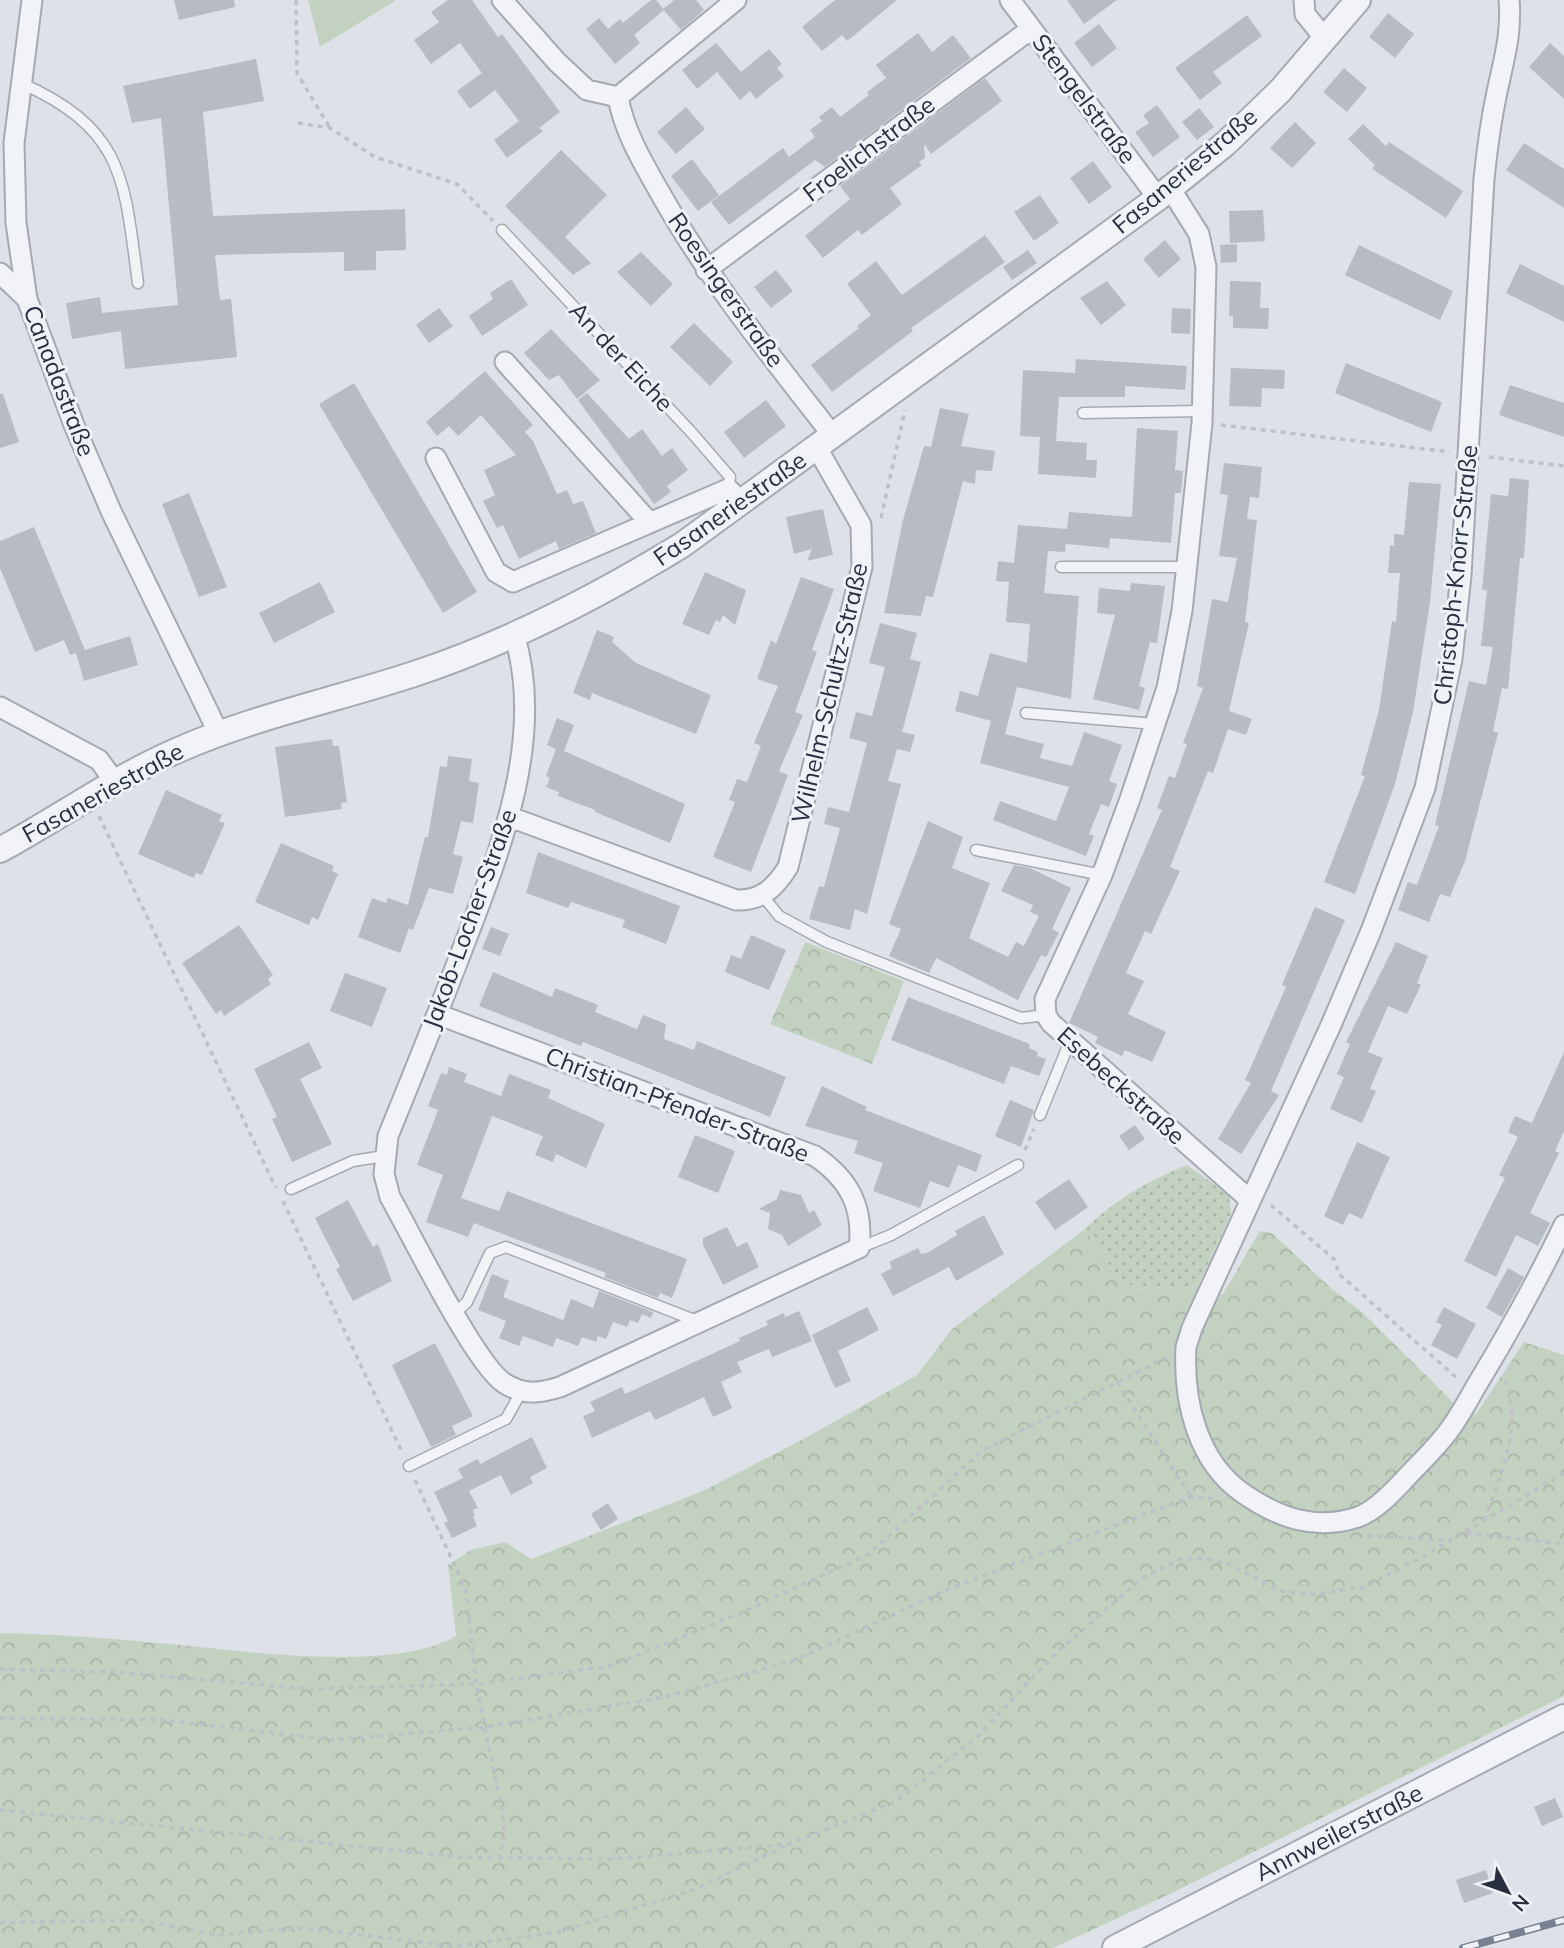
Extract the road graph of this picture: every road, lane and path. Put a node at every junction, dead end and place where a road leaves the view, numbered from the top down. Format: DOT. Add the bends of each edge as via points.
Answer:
graph roads {
  1 [pos="32,0"];
  2 [pos="296,0"];
  3 [pos="502,0"];
  4 [pos="736,0"];
  5 [pos="1010,0"];
  6 [pos="1304,0"];
  7 [pos="1358,0"];
  8 [pos="1509,0"];
  9 [pos="1031,29"];
  10 [pos="1326,40"];
  11 [pos="21,83"];
  12 [pos="618,97"];
  13 [pos="298,123"];
  14 [pos="330,128"];
  15 [pos="14,144"];
  16 [pos="0,160"];
  17 [pos="1164,193"];
  18 [pos="502,230"];
  19 [pos="706,270"];
  20 [pos="0,273"];
  21 [pos="138,284"];
  22 [pos="27,299"];
  23 [pos="505,362"];
  24 [pos="900,388"];
  25 [pos="1083,414"];
  26 [pos="1202,417"];
  27 [pos="825,442"];
  28 [pos="1469,454"];
  29 [pos="436,458"];
  30 [pos="1564,466"];
  31 [pos="736,496"];
  32 [pos="650,523"];
  33 [pos="880,524"];
  34 [pos="1061,567"];
  35 [pos="1187,567"];
  36 [pos="514,634"];
  37 [pos="0,707"];
  38 [pos="1026,713"];
  39 [pos="1156,724"];
  40 [pos="219,734"];
  41 [pos="114,782"];
  42 [pos="91,798"];
  43 [pos="510,817"];
  44 [pos="0,850"];
  45 [pos="976,850"];
  46 [pos="1102,876"];
  47 [pos="763,896"];
  48 [pos="437,1014"];
  49 [pos="1046,1015"];
  50 [pos="1070,1041"];
  51 [pos="1040,1115"];
  52 [pos="384,1156"];
  53 [pos="1018,1165"];
  54 [pos="291,1189"];
  55 [pos="1252,1196"];
  56 [pos="1564,1225"];
  57 [pos="859,1248"];
  58 [pos="455,1313"];
  59 [pos="700,1322"];
  60 [pos="1186,1347"];
  61 [pos="1495,1354"];
  62 [pos="1117,1382"];
  63 [pos="521,1392"];
  64 [pos="1472,1392"];
  65 [pos="409,1466"];
  66 [pos="1564,1473"];
  67 [pos="1191,1497"];
  68 [pos="1222,1499"];
  69 [pos="1483,1522"];
  70 [pos="1464,1533"];
  71 [pos="1359,1535"];
  72 [pos="1451,1540"];
  73 [pos="1564,1544"];
  74 [pos="0,1669"];
  75 [pos="476,1684"];
  76 [pos="1564,1717"];
  77 [pos="0,1718"];
  78 [pos="485,1727"];
  79 [pos="0,1810"];
  80 [pos="789,1844"];
  81 [pos="499,1857"];
  82 [pos="0,1923"];
  83 [pos="1115,1948"];
  1 -- 11 [label="street, Canadastraße"];
  2 -- 14 [label="path" via="297,73"];
  3 -- 12 [label="street" via="587,90"];
  4 -- 12 [label="street"];
  5 -- 9 [label="street, Stengelstraße"];
  6 -- 10 [label="street" via="1305,13"];
  7 -- 10 [label="street, Fasaneriestraße"];
  8 -- 28 [label="street, Christoph-Knorr-Straße" via="1508,50 1490,124 1484,179"];
  9 -- 17 [label="street, Stengelstraße"];
  9 -- 19 [label="street, Froelichstraße"];
  10 -- 17 [label="street, Fasaneriestraße" via="1225,144"];
  11 -- 15 [label="street, Canadastraße"];
  11 -- 21 [label="lane" via="74,111 101,137 121,176"];
  12 -- 19 [label="street, Roesingerstraße" via="629,134"];
  13 -- 14 [label="path"];
  14 -- 18 [label="path" via="375,157 457,184"];
  15 -- 16 [label="street"];
  15 -- 22 [label="street, Canadastraße" via="16,223"];
  17 -- 24 [label="street, Fasaneriestraße"];
  17 -- 26 [label="street, Esebeckstraße" via="1199,234 1204,248"];
  18 -- 31 [label="lane, An der Eiche" via="692,433 730,477"];
  19 -- 27 [label="street, Roesingerstraße"];
  20 -- 22 [label="street"];
  22 -- 40 [label="street, Canadastraße" via="111,511"];
  23 -- 32 [label="street"];
  24 -- 27 [label="street, Fasaneriestraße"];
  24 -- 33 [label="path" via="906,418"];
  25 -- 26 [label="lane"];
  26 -- 28 [label="path"];
  26 -- 35 [label="street, Esebeckstraße"];
  27 -- 31 [label="street, Fasaneriestraße"];
  27 -- 47 [label="street, Wilhelm-Schultz-Straße" via="861,525 862,567 788,867"];
  28 -- 30 [label="path"];
  28 -- 55 [label="street, Christoph-Knorr-Straße" via="1452,659 1425,788 1366,943"];
  29 -- 32 [label="street" via="496,572 506,581 513,582"];
  31 -- 32 [label="street"];
  31 -- 36 [label="street, Fasaneriestraße" via="621,582"];
  34 -- 35 [label="lane"];
  35 -- 39 [label="street, Esebeckstraße" via="1176,647"];
  36 -- 40 [label="street, Fasaneriestraße" via="416,673"];
  36 -- 43 [label="street, Jakob-Locher-Straße" via="523,662 524,724"];
  37 -- 41 [label="street" via="99,760"];
  38 -- 39 [label="lane"];
  39 -- 46 [label="street, Esebeckstraße"];
  40 -- 41 [label="street, Fasaneriestraße"];
  41 -- 42 [label="street, Fasaneriestraße"];
  42 -- 44 [label="street, Fasaneriestraße"];
  42 -- 65 [label="path"];
  43 -- 47 [label="street" via="736,900"];
  43 -- 48 [label="street, Jakob-Locher-Straße"];
  45 -- 46 [label="lane"];
  46 -- 49 [label="street, Esebeckstraße" via="1045,999"];
  47 -- 49 [label="lane" via="779,916 827,942 1021,1018"];
  48 -- 52 [label="street, Jakob-Locher-Straße"];
  48 -- 57 [label="street, Christian-Pfender-Straße" via="815,1156 849,1186 859,1210"];
  49 -- 50 [label="street, Esebeckstraße"];
  50 -- 51 [label="lane"];
  50 -- 55 [label="street, Esebeckstraße"];
  51 -- 53 [label="path"];
  52 -- 54 [label="lane" via="353,1161"];
  52 -- 58 [label="street, Jakob-Locher-Straße" via="390,1197"];
  53 -- 57 [label="lane"];
  55 -- 60 [label="street, Christoph-Knorr-Straße"];
  55 -- 64 [label="path" via="1335,1259 1339,1274"];
  56 -- 61 [label="street"];
  57 -- 59 [label="street"];
  58 -- 59 [label="lane" via="467,1302 490,1253 506,1247"];
  58 -- 63 [label="street, Jakob-Locher-Straße" via="491,1372"];
  59 -- 63 [label="street" via="560,1387"];
  60 -- 62 [label="path"];
  60 -- 64 [label="street" via="1186,1393 1212,1462 1241,1492 1276,1514 1307,1522 1332,1523 1362,1516 1389,1495 1447,1433"];
  61 -- 64 [label="street"];
  61 -- 69 [label="path" via="1513,1400 1507,1460"];
  62 -- 67 [label="path"];
  62 -- 75 [label="path" via="983,1450 869,1554 610,1666"];
  63 -- 65 [label="lane" via="506,1419"];
  65 -- 75 [label="path" via="466,1590"];
  66 -- 69 [label="path"];
  67 -- 68 [label="path"];
  67 -- 78 [label="path" via="946,1590 795,1660 665,1697"];
  69 -- 70 [label="path"];
  70 -- 72 [label="path"];
  70 -- 73 [label="path"];
  71 -- 72 [label="path"];
  72 -- 80 [label="path" via="1364,1587 1309,1595 1282,1591 1228,1564 1180,1559 1146,1576 1054,1655 977,1737 895,1802"];
  74 -- 75 [label="path" via="113,1672 310,1689"];
  75 -- 78 [label="path"];
  76 -- 83 [label="street, Annweilerstraße"];
  77 -- 78 [label="path" via="163,1720 332,1740"];
  78 -- 81 [label="path" via="503,1816"];
  79 -- 81 [label="path" via="447,1856"];
  80 -- 81 [label="path" via="613,1859"];
  80 -- 82 [label="path" via="693,1890 558,1932 455,1946 302,1927 218,1935 137,1920"];
}
